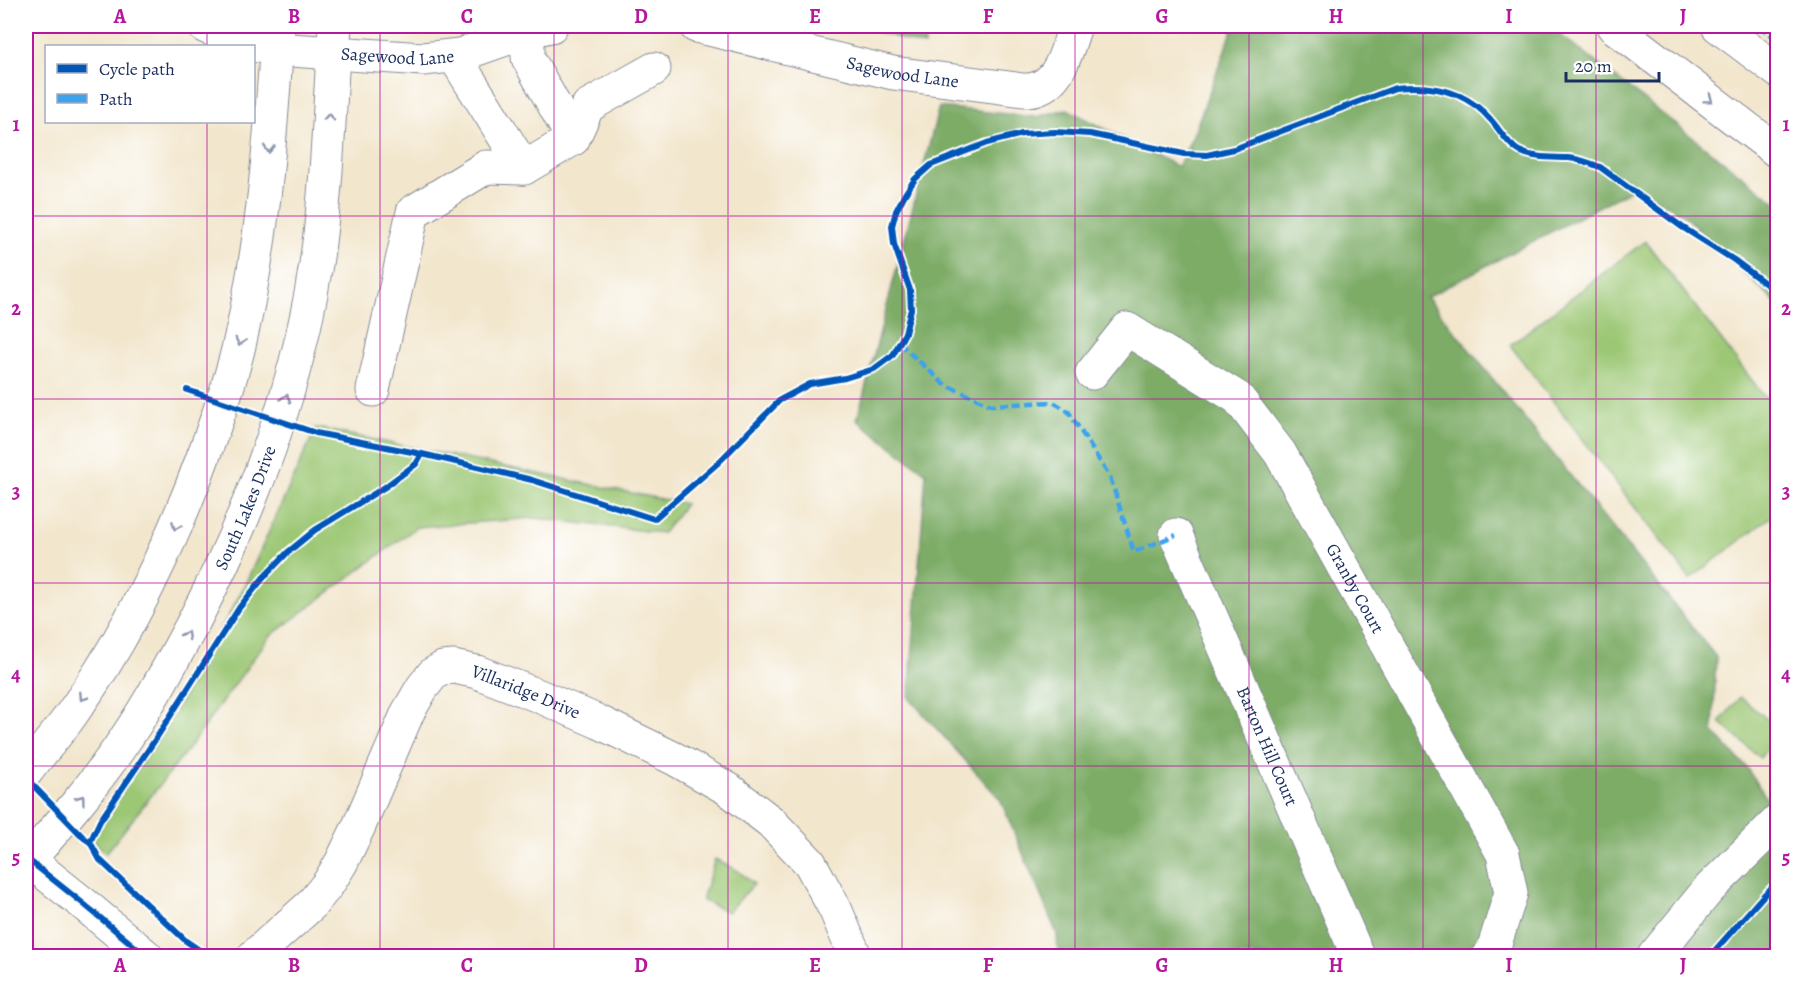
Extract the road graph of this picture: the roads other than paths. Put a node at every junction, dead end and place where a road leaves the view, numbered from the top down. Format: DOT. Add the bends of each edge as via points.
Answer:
graph roads {
  1 [pos="204,26"];
  2 [pos="696,26"];
  3 [pos="1076,26"];
  4 [pos="1613,26"];
  5 [pos="1718,26"];
  6 [pos="537,27"];
  7 [pos="277,37"];
  8 [pos="334,39"];
  9 [pos="454,56"];
  10 [pos="654,69"];
  11 [pos="1778,71"];
  12 [pos="573,139"];
  13 [pos="1778,152"];
  14 [pos="524,168"];
  15 [pos="1092,373"];
  16 [pos="373,390"];
  17 [pos="1176,535"];
  18 [pos="26,772"];
  19 [pos="1778,821"];
  20 [pos="26,858"];
  21 [pos="146,957"];
  22 [pos="254,957"];
  23 [pos="855,957"];
  24 [pos="1358,957"];
  25 [pos="1489,957"];
  26 [pos="1654,957"];
  1 -- 7 [label="street, Sagewood Lane" via="242,43"];
  2 -- 3 [label="street, Sagewood Lane" via="893,73 1023,90 1039,88 1052,78"];
  4 -- 13 [label="street, one-way"];
  5 -- 11 [label="street"];
  6 -- 9 [label="street, Sagewood Lane"];
  6 -- 12 [label="street" via="528,58"];
  7 -- 8 [label="street, Sagewood Lane"];
  7 -- 18 [label="street, one-way" via="257,250 240,342 217,422 166,550 138,606 70,716"];
  8 -- 9 [label="street, Sagewood Lane" via="423,59"];
  20 -- 8 [label="street, South Lakes Drive, one-way" via="76,806 166,675 233,543 262,471 293,375 316,263"];
  9 -- 14 [label="street"];
  10 -- 12 [label="street" via="588,106"];
  12 -- 14 [label="street"];
  14 -- 16 [label="street" via="486,167 413,212"];
  15 -- 25 [label="street, Granby Court" via="1126,328 1238,398 1280,453 1503,854 1511,893"];
  17 -- 24 [label="street, Barton Hill Court"];
  19 -- 26 [label="street" via="1708,890"];
  20 -- 21 [label="street"];
  22 -- 23 [label="street, Villaridge Drive" via="311,905 328,884 355,836 408,712 434,674 454,667 498,680 599,722 728,789 771,822 810,863 837,910"];
}
